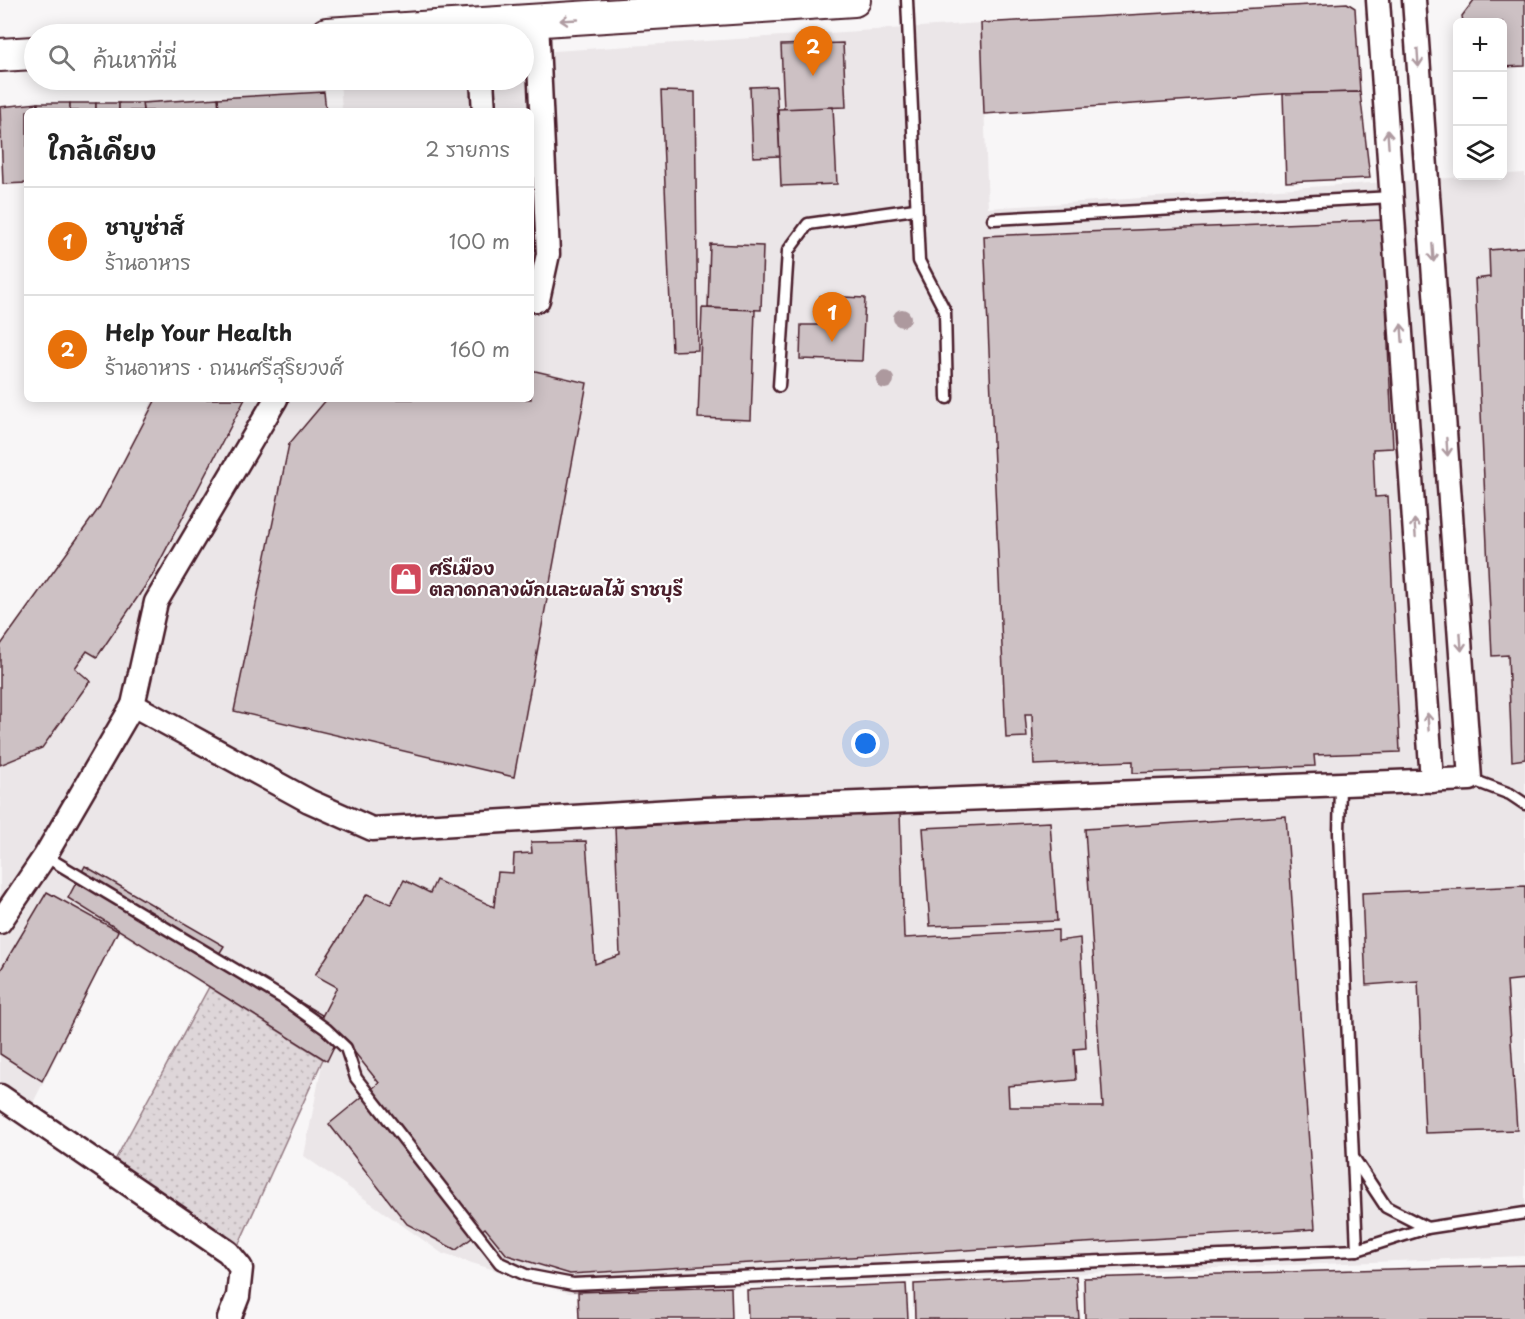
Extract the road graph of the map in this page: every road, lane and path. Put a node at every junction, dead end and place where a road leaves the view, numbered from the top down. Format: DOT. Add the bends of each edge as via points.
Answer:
graph roads {
  1 [pos="854,0"];
  2 [pos="907,0"];
  3 [pos="1378,0"];
  4 [pos="1414,0"];
  5 [pos="610,9"];
  6 [pos="538,11"];
  7 [pos="498,24"];
  8 [pos="24,54"];
  9 [pos="0,56"];
  10 [pos="483,90"];
  11 [pos="484,108"];
  12 [pos="1392,197"];
  13 [pos="915,208"];
  14 [pos="993,219"];
  15 [pos="534,300"];
  16 [pos="778,386"];
  17 [pos="947,398"];
  18 [pos="274,402"];
  19 [pos="1449,475"];
  20 [pos="1412,477"];
  21 [pos="133,705"];
  22 [pos="1470,779"];
  23 [pos="1432,781"];
  24 [pos="1340,784"];
  25 [pos="1525,804"];
  26 [pos="45,856"];
  27 [pos="0,922"];
  28 [pos="0,1096"];
  29 [pos="1354,1159"];
  30 [pos="1525,1213"];
  31 [pos="1426,1228"];
  32 [pos="1357,1250"];
  33 [pos="229,1319"];
  1 -- 5 [label="main road"];
  2 -- 13 [label="lane"];
  12 -- 3 [label="street, one-way"];
  4 -- 19 [label="street, one-way"];
  5 -- 6 [label="main road, one-way"];
  6 -- 7 [label="main road"];
  6 -- 15 [label="street" via="548,254 538,300"];
  8 -- 9 [label="main road"];
  10 -- 11 [label="street"];
  12 -- 14 [label="lane"];
  20 -- 12 [label="street, one-way"];
  13 -- 16 [label="lane" via="808,224 788,251"];
  13 -- 17 [label="lane" via="919,261 945,311"];
  18 -- 21 [label="street" via="156,602"];
  19 -- 20 [label="street"];
  19 -- 22 [label="street, one-way"];
  23 -- 20 [label="street, one-way"];
  21 -- 24 [label="street" via="309,801 372,829 717,808"];
  21 -- 26 [label="street"];
  22 -- 23 [label="street"];
  22 -- 25 [label="lane"];
  23 -- 24 [label="street"];
  24 -- 29 [label="lane"];
  26 -- 27 [label="street"];
  26 -- 32 [label="lane" via="281,997 337,1037 346,1048 356,1078 500,1263 526,1275 573,1284"];
  28 -- 33 [label="street" via="228,1252 242,1268 238,1296"];
  29 -- 31 [label="lane" via="1386,1207"];
  29 -- 32 [label="lane"];
  30 -- 31 [label="lane"];
  31 -- 32 [label="lane"];
}
